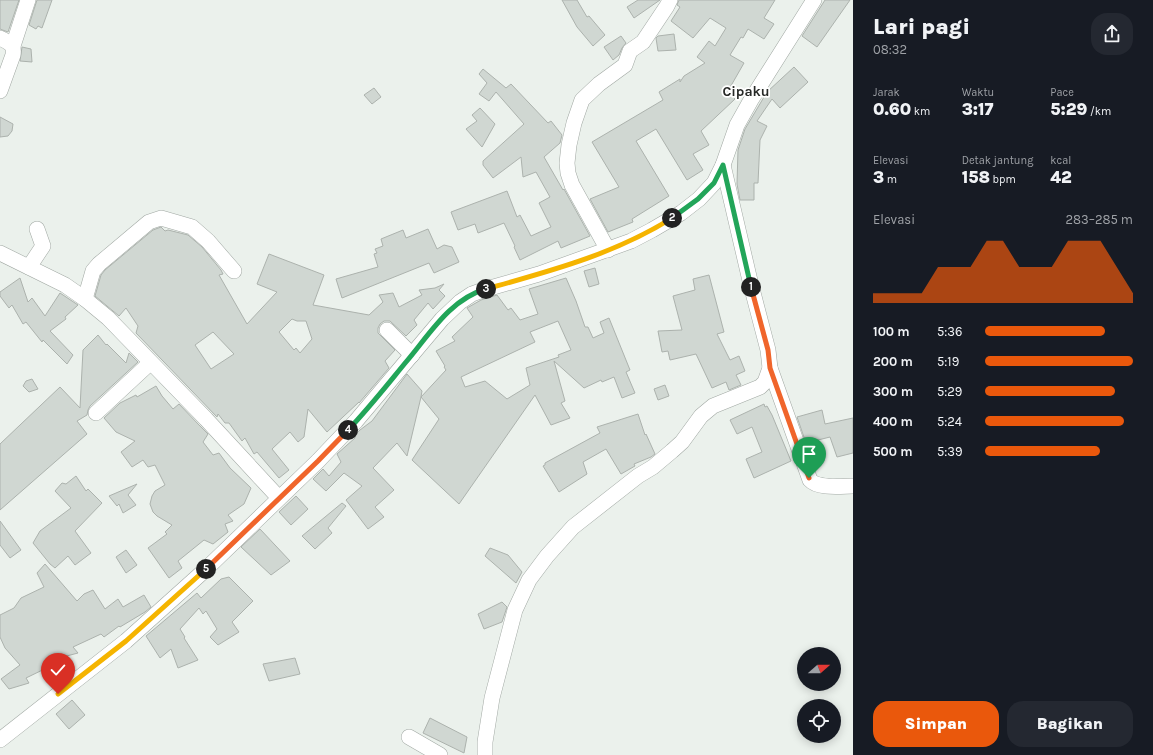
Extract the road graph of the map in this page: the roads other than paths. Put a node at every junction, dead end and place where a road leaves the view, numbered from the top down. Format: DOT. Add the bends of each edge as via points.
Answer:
graph roads {
  1 [pos="28,0"];
  2 [pos="670,0"];
  3 [pos="814,0"];
  4 [pos="0,38"];
  5 [pos="13,46"];
  6 [pos="0,91"];
  7 [pos="723,165"];
  8 [pos="37,229"];
  9 [pos="608,250"];
  10 [pos="0,253"];
  11 [pos="29,267"];
  12 [pos="234,271"];
  13 [pos="85,299"];
  14 [pos="387,330"];
  15 [pos="412,355"];
  16 [pos="150,363"];
  17 [pos="770,368"];
  18 [pos="96,413"];
  19 [pos="853,486"];
  20 [pos="279,498"];
  21 [pos="409,737"];
  22 [pos="0,740"];
  23 [pos="440,755"];
  24 [pos="485,755"];
  1 -- 5 [label="street"];
  2 -- 9 [label="street" via="643,42 630,51 625,65 582,100 574,123 569,145 568,173"];
  3 -- 7 [label="street" via="750,100 737,125"];
  4 -- 5 [label="street"];
  5 -- 6 [label="street" via="13,55"];
  7 -- 9 [label="street" via="714,183 681,213 631,241"];
  7 -- 17 [label="street" via="768,350"];
  8 -- 11 [label="street" via="43,246"];
  9 -- 15 [label="street" via="472,294 442,319"];
  10 -- 11 [label="street"];
  11 -- 13 [label="street" via="65,285"];
  12 -- 13 [label="street" via="192,227 162,218 148,222 98,264 93,271"];
  13 -- 16 [label="street" via="108,318"];
  14 -- 15 [label="street"];
  15 -- 20 [label="street" via="356,422"];
  16 -- 18 [label="street"];
  16 -- 20 [label="street"];
  17 -- 19 [label="street" via="810,480 814,484"];
  17 -- 24 [label="street" via="765,382 760,387 707,410 672,452 573,527 529,580 516,610 492,698"];
  20 -- 22 [label="street" via="205,570 126,641"];
  21 -- 23 [label="street"];
}
